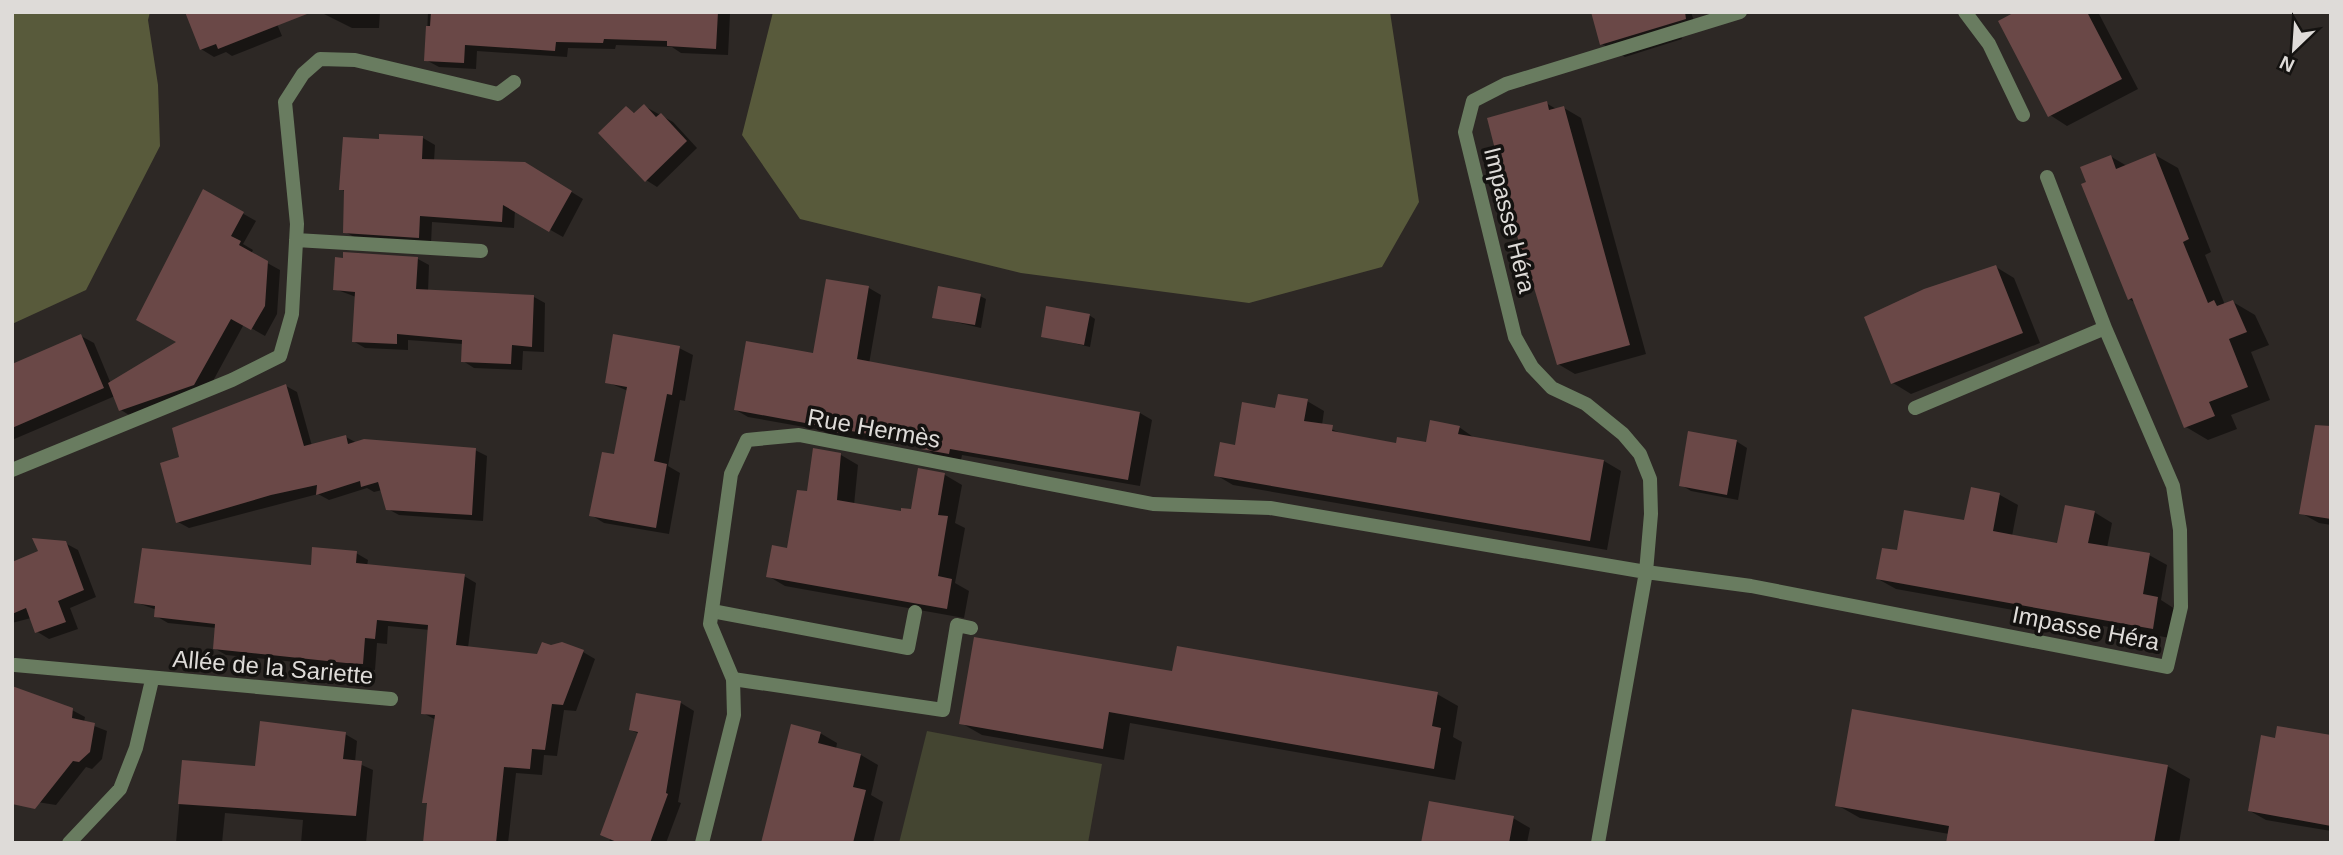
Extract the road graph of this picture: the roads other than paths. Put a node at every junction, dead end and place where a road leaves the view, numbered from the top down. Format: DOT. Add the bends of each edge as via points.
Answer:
graph roads {
  1 [pos="1740,12"];
  2 [pos="1965,12"];
  3 [pos="514,82"];
  4 [pos="2023,115"];
  5 [pos="2047,177"];
  6 [pos="296,240"];
  7 [pos="481,251"];
  8 [pos="2105,328"];
  9 [pos="1915,408"];
  10 [pos="12,470"];
  11 [pos="1646,572"];
  12 [pos="712,611"];
  13 [pos="915,612"];
  14 [pos="971,628"];
  15 [pos="15,666"];
  16 [pos="733,679"];
  17 [pos="152,680"];
  18 [pos="391,699"];
  19 [pos="69,843"];
  20 [pos="702,843"];
  21 [pos="1598,843"];
  1 -- 11 [label="street, Impasse Héra" via="1506,84 1473,102 1465,132 1515,337 1532,367 1552,388 1586,404 1640,454 1650,479"];
  2 -- 4 [label="street" via="1989,44"];
  3 -- 6 [label="street" via="498,94 355,60 320,59 303,74 285,102"];
  5 -- 8 [label="street"];
  6 -- 7 [label="street"];
  6 -- 10 [label="street" via="292,314 280,356"];
  8 -- 9 [label="street"];
  8 -- 11 [label="street, Impasse Héra" via="2173,486 2180,530 2181,607 2167,667 1751,586"];
  11 -- 12 [label="street, Rue Hermès" via="1269,508 1153,504 799,435 747,440 731,474"];
  11 -- 21 [label="street, Impasse Héra"];
  12 -- 13 [label="street" via="908,648"];
  12 -- 16 [label="street, Rue Hermès" via="710,624"];
  14 -- 16 [label="street" via="957,625 943,710"];
  15 -- 17 [label="street, Allée de la Sariette"];
  16 -- 20 [label="street, Rue Hermès" via="734,715"];
  17 -- 18 [label="street, Allée de la Sariette"];
  17 -- 19 [label="street, Allée de la Sariette" via="136,748 120,789"];
}
